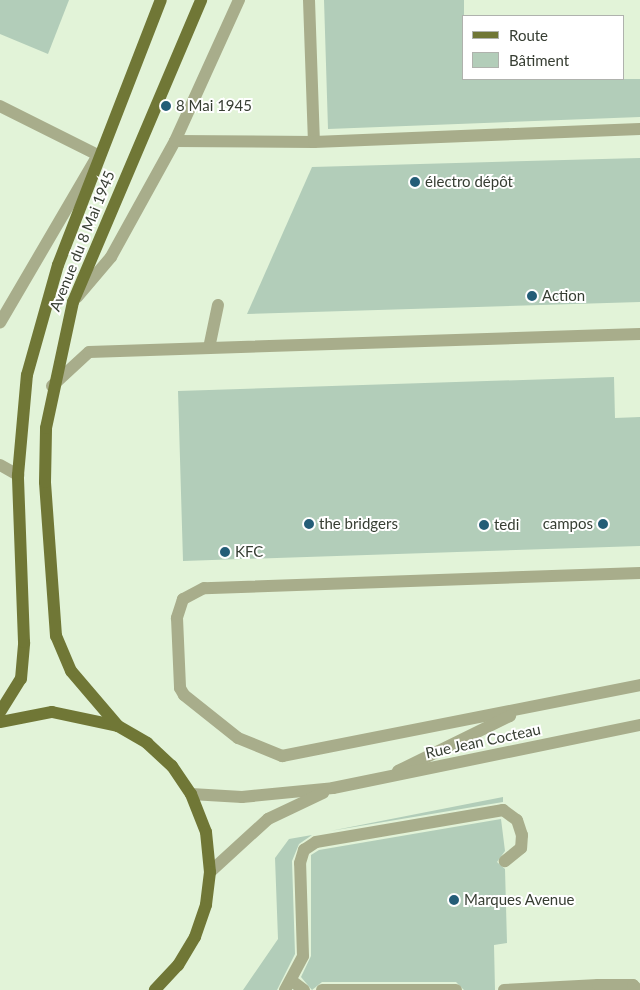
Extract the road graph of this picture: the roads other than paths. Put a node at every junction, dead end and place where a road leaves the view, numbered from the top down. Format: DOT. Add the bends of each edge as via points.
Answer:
graph roads {
  1 [pos="161,0"];
  2 [pos="201,0"];
  3 [pos="239,0"];
  4 [pos="309,0"];
  5 [pos="0,106"];
  6 [pos="640,129"];
  7 [pos="175,141"];
  8 [pos="314,142"];
  9 [pos="98,156"];
  10 [pos="73,302"];
  11 [pos="218,305"];
  12 [pos="0,323"];
  13 [pos="640,334"];
  14 [pos="209,348"];
  15 [pos="52,386"];
  16 [pos="0,465"];
  17 [pos="18,475"];
  18 [pos="640,573"];
  19 [pos="640,685"];
  20 [pos="527,708"];
  21 [pos="0,712"];
  22 [pos="0,722"];
  23 [pos="640,725"];
  24 [pos="118,726"];
  25 [pos="380,780"];
  26 [pos="333,788"];
  27 [pos="191,794"];
  28 [pos="505,861"];
  29 [pos="210,872"];
  30 [pos="289,985"];
  31 [pos="637,986"];
  32 [pos="155,990"];
  33 [pos="304,990"];
  34 [pos="322,990"];
  35 [pos="456,990"];
  36 [pos="504,990"];
  1 -- 9 [label="main road, Avenue du 8 Mai 1945"];
  2 -- 10 [label="main road, Avenue du 8 Mai 1945"];
  3 -- 7 [label="street"];
  4 -- 8 [label="street"];
  5 -- 9 [label="street"];
  6 -- 8 [label="street"];
  7 -- 8 [label="street"];
  7 -- 10 [label="street" via="111,257"];
  9 -- 12 [label="street"];
  9 -- 17 [label="main road, Avenue du 8 Mai 1945" via="40,321 27,375"];
  10 -- 15 [label="main road, Avenue du 8 Mai 1945"];
  11 -- 14 [label="street"];
  13 -- 14 [label="street"];
  14 -- 15 [label="street" via="89,352"];
  15 -- 24 [label="main road, Avenue du 8 Mai 1945" via="45,482 56,636 71,671"];
  16 -- 17 [label="street"];
  17 -- 21 [label="main road, Avenue du 8 Mai 1945" via="24,642 21,679"];
  18 -- 20 [label="street" via="204,588 193,592 178,607 180,688 184,695 238,738 282,756"];
  19 -- 20 [label="street"];
  20 -- 25 [label="street"];
  22 -- 24 [label="main road, Avenue du 8 Mai 1945" via="52,712"];
  23 -- 25 [label="street, Rue Jean Cocteau"];
  24 -- 27 [label="main road, Avenue du 8 Mai 1945" via="159,754"];
  25 -- 26 [label="street, Rue Jean Cocteau"];
  26 -- 27 [label="street, Rue Jean Cocteau" via="242,796"];
  26 -- 29 [label="street, Rue Jean Cocteau" via="268,819"];
  27 -- 29 [label="main road, Avenue du 8 Mai 1945" via="206,832"];
  28 -- 30 [label="street" via="521,848 522,835 517,820 503,810 316,842 304,850 300,863 304,946"];
  29 -- 32 [label="main road, Avenue du 8 Mai 1945" via="196,937 178,965"];
  30 -- 33 [label="street"];
  31 -- 36 [label="street"];
  34 -- 35 [label="street"];
}
